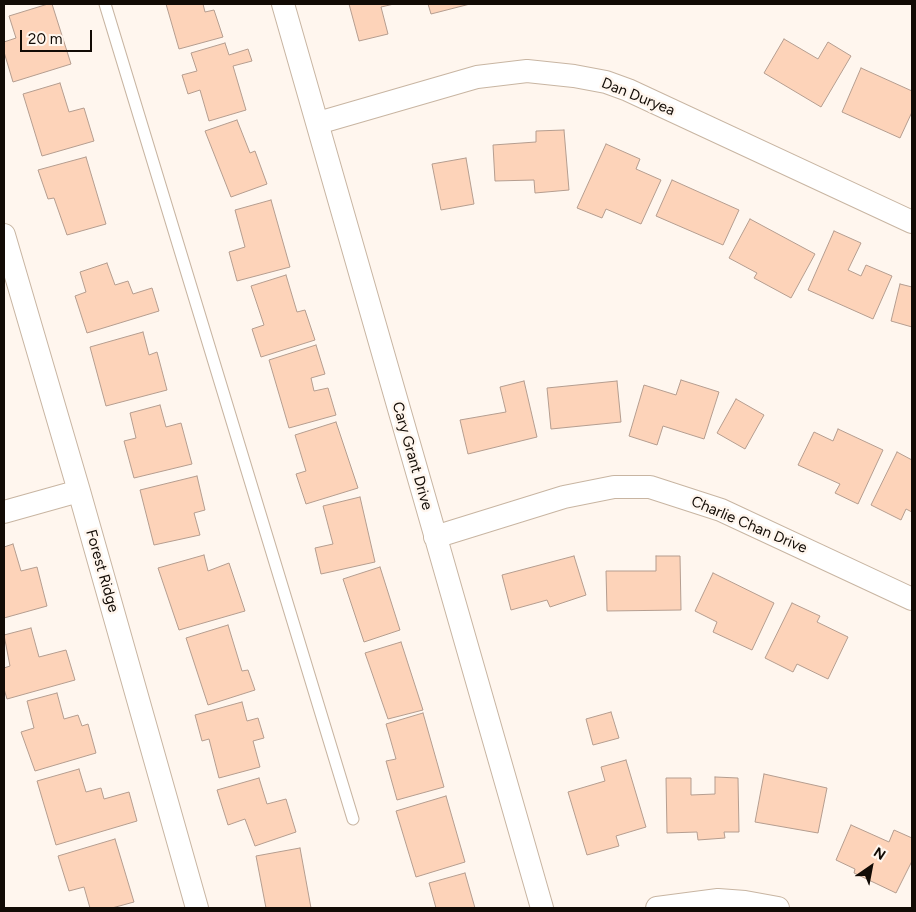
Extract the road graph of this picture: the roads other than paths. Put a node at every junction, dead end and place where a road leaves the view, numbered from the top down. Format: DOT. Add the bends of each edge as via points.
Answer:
graph roads {
  1 [pos="105,4"];
  2 [pos="283,4"];
  3 [pos="318,123"];
  4 [pos="912,222"];
  5 [pos="4,235"];
  6 [pos="79,491"];
  7 [pos="4,512"];
  8 [pos="435,537"];
  9 [pos="912,598"];
  10 [pos="353,819"];
  11 [pos="196,908"];
  12 [pos="542,908"];
  13 [pos="657,908"];
  14 [pos="778,908"];
  1 -- 10 [label="lane"];
  2 -- 3 [label="street, Cary Grant Drive"];
  3 -- 4 [label="street, Dan Duryea" via="477,77 528,71 574,76 628,90"];
  3 -- 8 [label="street, Cary Grant Drive"];
  5 -- 6 [label="street, Forest Ridge"];
  6 -- 7 [label="street"];
  6 -- 11 [label="street, Forest Ridge"];
  8 -- 9 [label="street, Charlie Chan Drive" via="564,497 614,486 650,488 721,510"];
  8 -- 12 [label="street, Cary Grant Drive"];
  13 -- 14 [label="street" via="718,900"];
}
